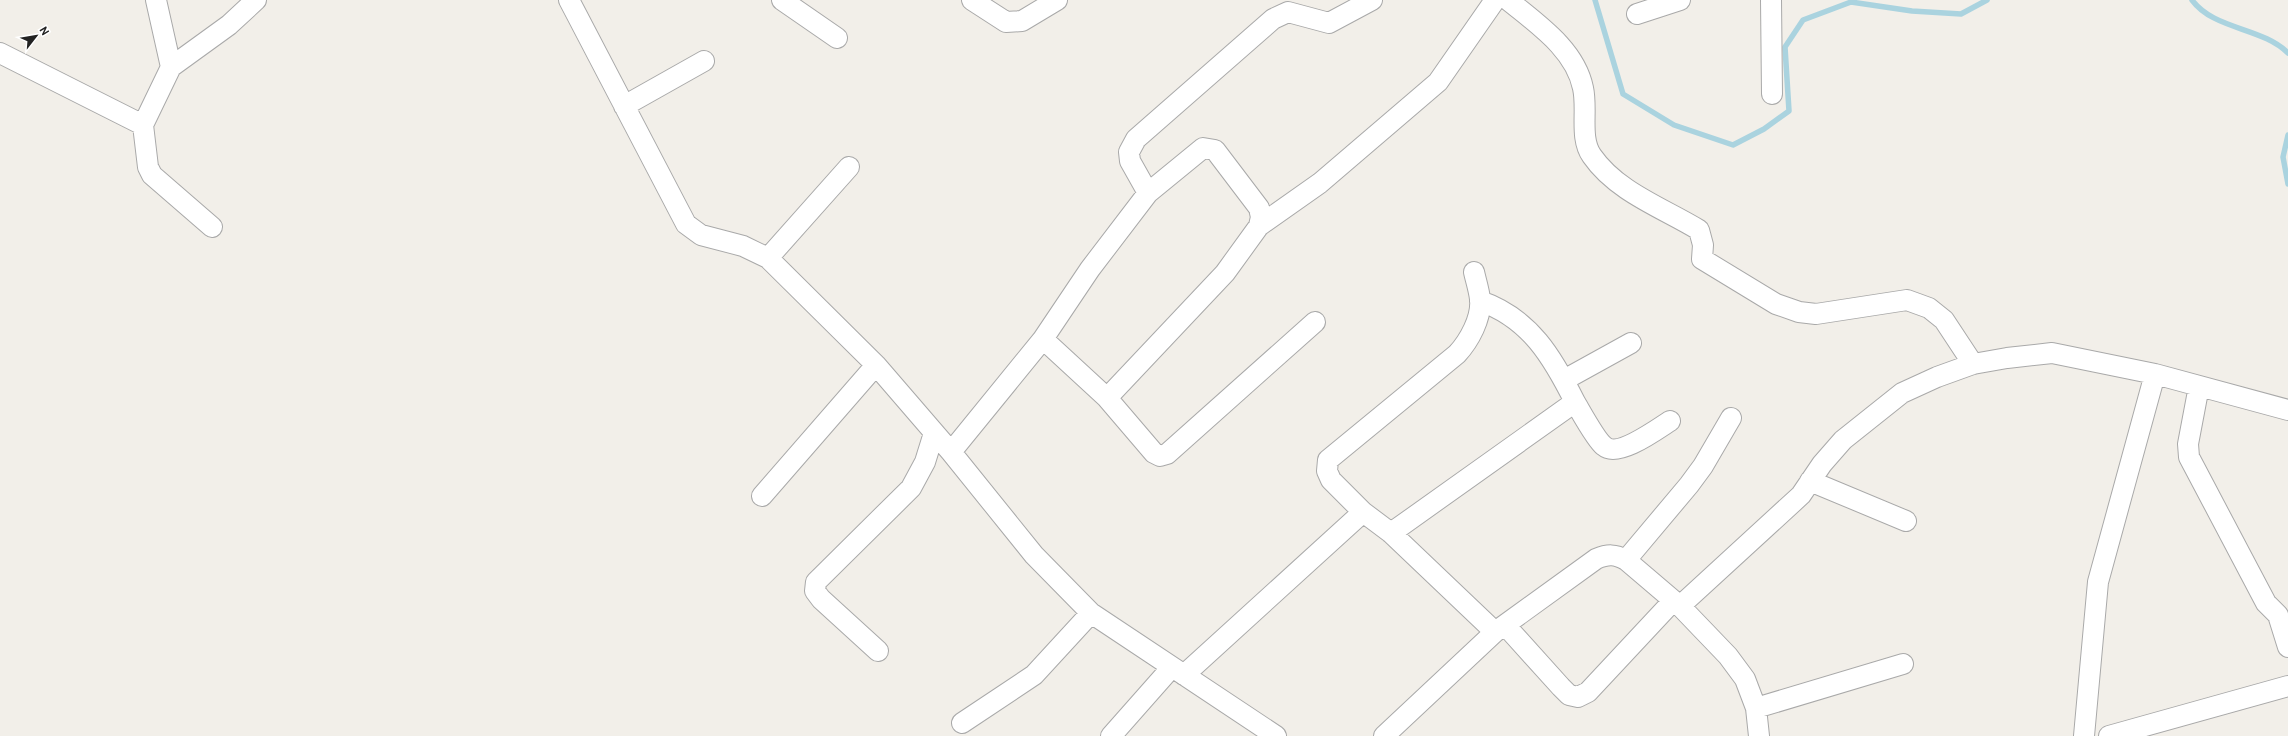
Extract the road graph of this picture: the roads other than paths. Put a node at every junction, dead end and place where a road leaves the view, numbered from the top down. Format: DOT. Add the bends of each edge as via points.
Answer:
graph roads {
  1 [pos="156,0"];
  2 [pos="256,0"];
  3 [pos="570,0"];
  4 [pos="782,0"];
  5 [pos="972,0"];
  6 [pos="1057,0"];
  7 [pos="1372,0"];
  8 [pos="1495,0"];
  9 [pos="1508,0"];
  10 [pos="1680,0"];
  11 [pos="1771,0"];
  12 [pos="1637,14"];
  13 [pos="837,38"];
  14 [pos="0,53"];
  15 [pos="704,60"];
  16 [pos="171,67"];
  17 [pos="1772,94"];
  18 [pos="624,106"];
  19 [pos="143,125"];
  20 [pos="849,167"];
  21 [pos="1148,194"];
  22 [pos="1259,226"];
  23 [pos="212,227"];
  24 [pos="768,258"];
  25 [pos="1474,272"];
  26 [pos="1480,301"];
  27 [pos="1315,322"];
  28 [pos="1043,339"];
  29 [pos="1631,343"];
  30 [pos="1973,364"];
  31 [pos="876,365"];
  32 [pos="2155,374"];
  33 [pos="1564,380"];
  34 [pos="2199,386"];
  35 [pos="1107,398"];
  36 [pos="1575,402"];
  37 [pos="2288,410"];
  38 [pos="1731,418"];
  39 [pos="1670,421"];
  40 [pos="934,433"];
  41 [pos="951,452"];
  42 [pos="1810,481"];
  43 [pos="762,496"];
  44 [pos="1363,512"];
  45 [pos="1906,521"];
  46 [pos="1390,533"];
  47 [pos="1626,560"];
  48 [pos="1676,604"];
  49 [pos="1091,613"];
  50 [pos="1500,629"];
  51 [pos="2288,647"];
  52 [pos="878,652"];
  53 [pos="1904,664"];
  54 [pos="1178,671"];
  55 [pos="2288,686"];
  56 [pos="1756,708"];
  57 [pos="962,723"];
  58 [pos="1111,736"];
  59 [pos="1276,736"];
  60 [pos="1384,736"];
  61 [pos="1759,736"];
  62 [pos="2084,736"];
  63 [pos="2109,736"];
  1 -- 16 [label="street"];
  2 -- 16 [label="street" via="229,25"];
  3 -- 18 [label="street"];
  4 -- 13 [label="street"];
  5 -- 6 [label="street" via="1006,22 1022,21"];
  7 -- 21 [label="street" via="1329,24 1288,12 1273,19 1136,138 1129,152 1130,162"];
  8 -- 22 [label="street" via="1438,82 1320,183"];
  9 -- 30 [label="street" via="1555,39 1577,70 1583,88 1586,143 1592,156 1617,183 1698,230 1703,245 1702,259 1776,304 1799,312 1816,314 1907,300 1929,308 1944,320"];
  10 -- 12 [label="street"];
  11 -- 17 [label="street"];
  14 -- 19 [label="street"];
  15 -- 18 [label="street"];
  16 -- 19 [label="street"];
  18 -- 24 [label="street" via="686,224 702,235 743,246"];
  19 -- 23 [label="street" via="148,167 152,175"];
  20 -- 24 [label="street"];
  21 -- 22 [label="street" via="1203,148 1215,150 1259,208"];
  21 -- 28 [label="street" via="1090,269"];
  22 -- 35 [label="street" via="1225,273"];
  24 -- 31 [label="street"];
  25 -- 26 [label="street"];
  26 -- 33 [label="street" via="1494,306 1520,322 1540,342"];
  26 -- 44 [label="street" via="1473,332 1458,354 1328,460 1327,471 1331,480"];
  27 -- 35 [label="street" via="1167,454 1160,456 1154,453"];
  28 -- 35 [label="street"];
  28 -- 41 [label="street"];
  29 -- 33 [label="street"];
  30 -- 32 [label="street" via="2052,353"];
  30 -- 42 [label="street" via="1936,377 1902,394 1843,440"];
  31 -- 40 [label="street"];
  31 -- 43 [label="street"];
  32 -- 34 [label="street"];
  32 -- 62 [label="street" via="2098,582"];
  33 -- 36 [label="street"];
  34 -- 37 [label="street"];
  34 -- 51 [label="street" via="2188,444 2189,457 2266,602 2278,615"];
  36 -- 39 [label="street" via="1603,446 1612,450 1623,448"];
  36 -- 46 [label="street"];
  38 -- 47 [label="street" via="1689,485"];
  40 -- 41 [label="street"];
  40 -- 52 [label="street" via="925,462 911,488 816,582 815,591 821,599"];
  41 -- 49 [label="street" via="1034,555"];
  42 -- 45 [label="street"];
  42 -- 48 [label="street" via="1801,495"];
  44 -- 46 [label="street"];
  44 -- 54 [label="street"];
  46 -- 50 [label="street"];
  47 -- 48 [label="street"];
  47 -- 50 [label="street" via="1617,555 1606,555 1596,559"];
  48 -- 50 [label="street" via="1588,692 1578,697 1569,695"];
  48 -- 56 [label="street" via="1728,656 1745,679"];
  49 -- 54 [label="street"];
  49 -- 57 [label="street" via="1024,684"];
  50 -- 60 [label="street"];
  53 -- 56 [label="street"];
  54 -- 58 [label="street"];
  54 -- 59 [label="street"];
  55 -- 63 [label="street"];
  56 -- 61 [label="street"];
}
